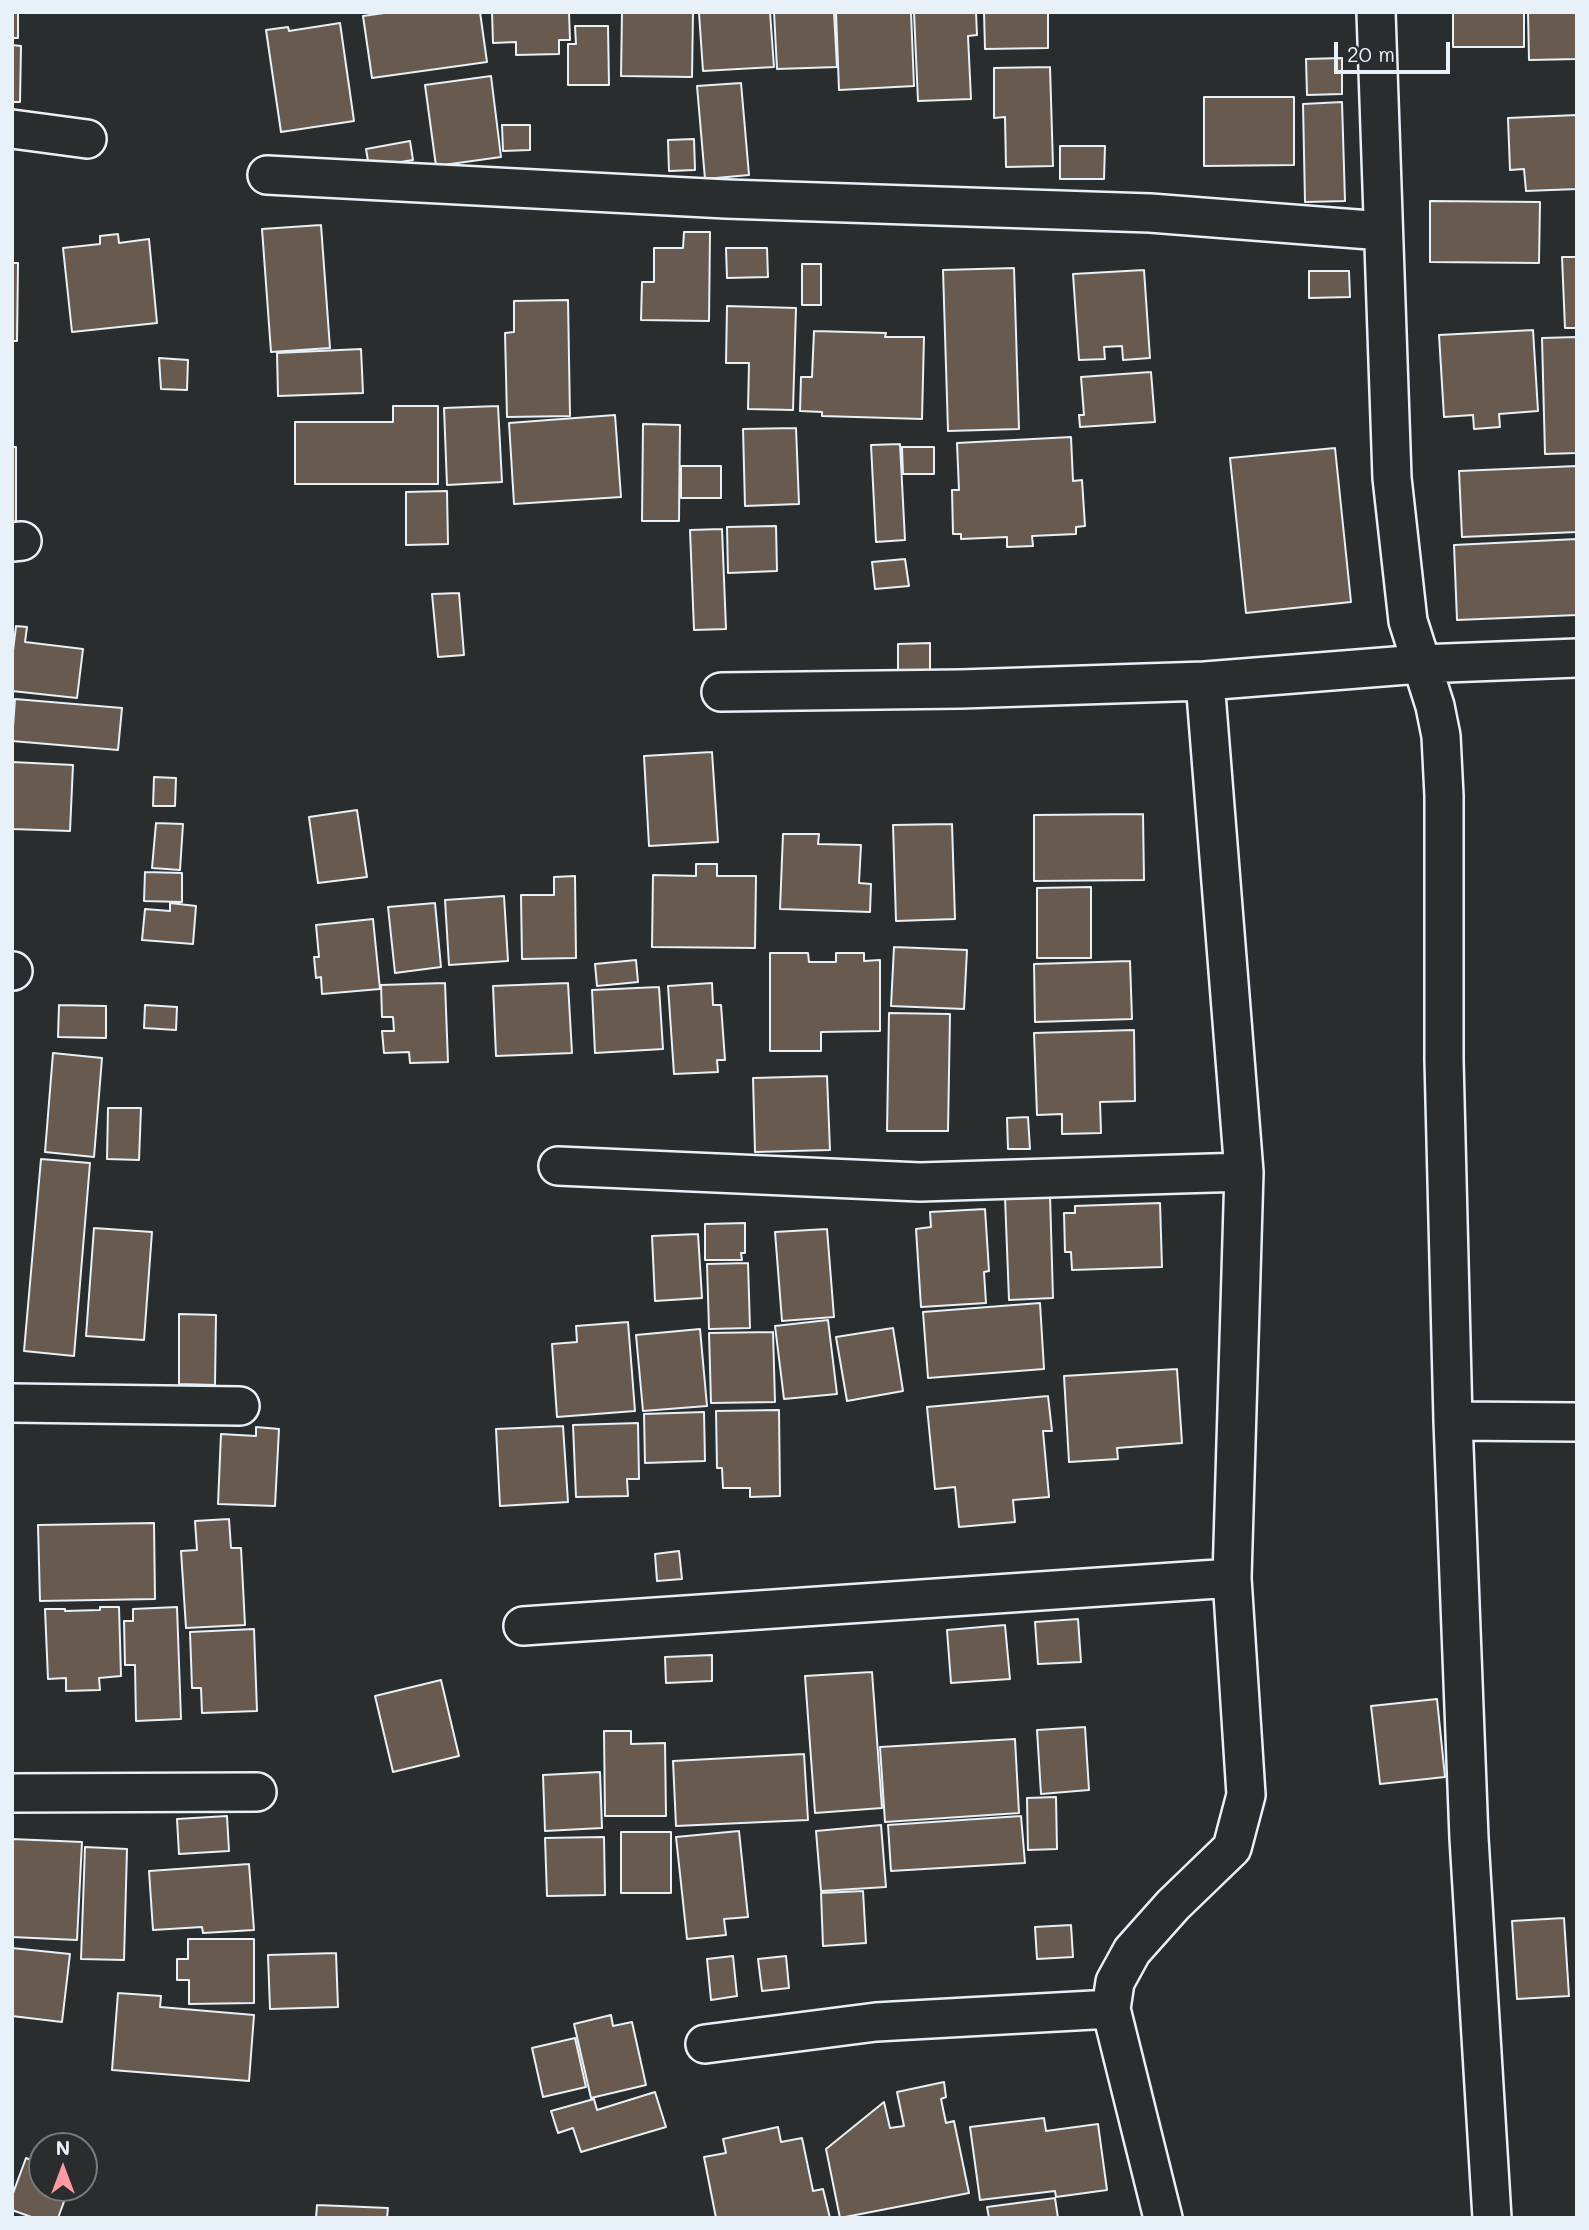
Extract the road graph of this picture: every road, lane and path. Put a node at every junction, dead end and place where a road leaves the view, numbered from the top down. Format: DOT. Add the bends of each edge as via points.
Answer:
graph roads {
  1 [pos="1376,12"];
  2 [pos="12,129"];
  3 [pos="87,139"];
  4 [pos="267,175"];
  5 [pos="1383,231"];
  6 [pos="1577,658"];
  7 [pos="1420,664"];
  8 [pos="1205,681"];
  9 [pos="722,692"];
  10 [pos="558,1166"];
  11 [pos="1244,1172"];
  12 [pos="12,1403"];
  13 [pos="240,1406"];
  14 [pos="1453,1421"];
  15 [pos="1577,1422"];
  16 [pos="1232,1578"];
  17 [pos="523,1626"];
  18 [pos="257,1792"];
  19 [pos="12,1793"];
  20 [pos="1111,2009"];
  21 [pos="705,2044"];
  22 [pos="1163,2218"];
  23 [pos="1492,2218"];
  1 -- 5 [label="street"];
  2 -- 3 [label="street"];
  4 -- 5 [label="street" via="726,199 1150,213"];
  5 -- 7 [label="street" via="1392,478 1408,621"];
  6 -- 7 [label="street"];
  7 -- 8 [label="street"];
  7 -- 14 [label="street" via="1441,737 1444,796 1444,1060"];
  8 -- 9 [label="street"];
  8 -- 11 [label="street"];
  10 -- 11 [label="street" via="920,1182"];
  11 -- 16 [label="street"];
  12 -- 13 [label="street"];
  14 -- 15 [label="street"];
  14 -- 23 [label="street" via="1469,1838"];
  16 -- 17 [label="street"];
  16 -- 20 [label="street" via="1246,1795 1232,1848 1132,1951 1115,1982"];
  18 -- 19 [label="street"];
  20 -- 21 [label="street" via="876,2022"];
  20 -- 22 [label="street"];
}
